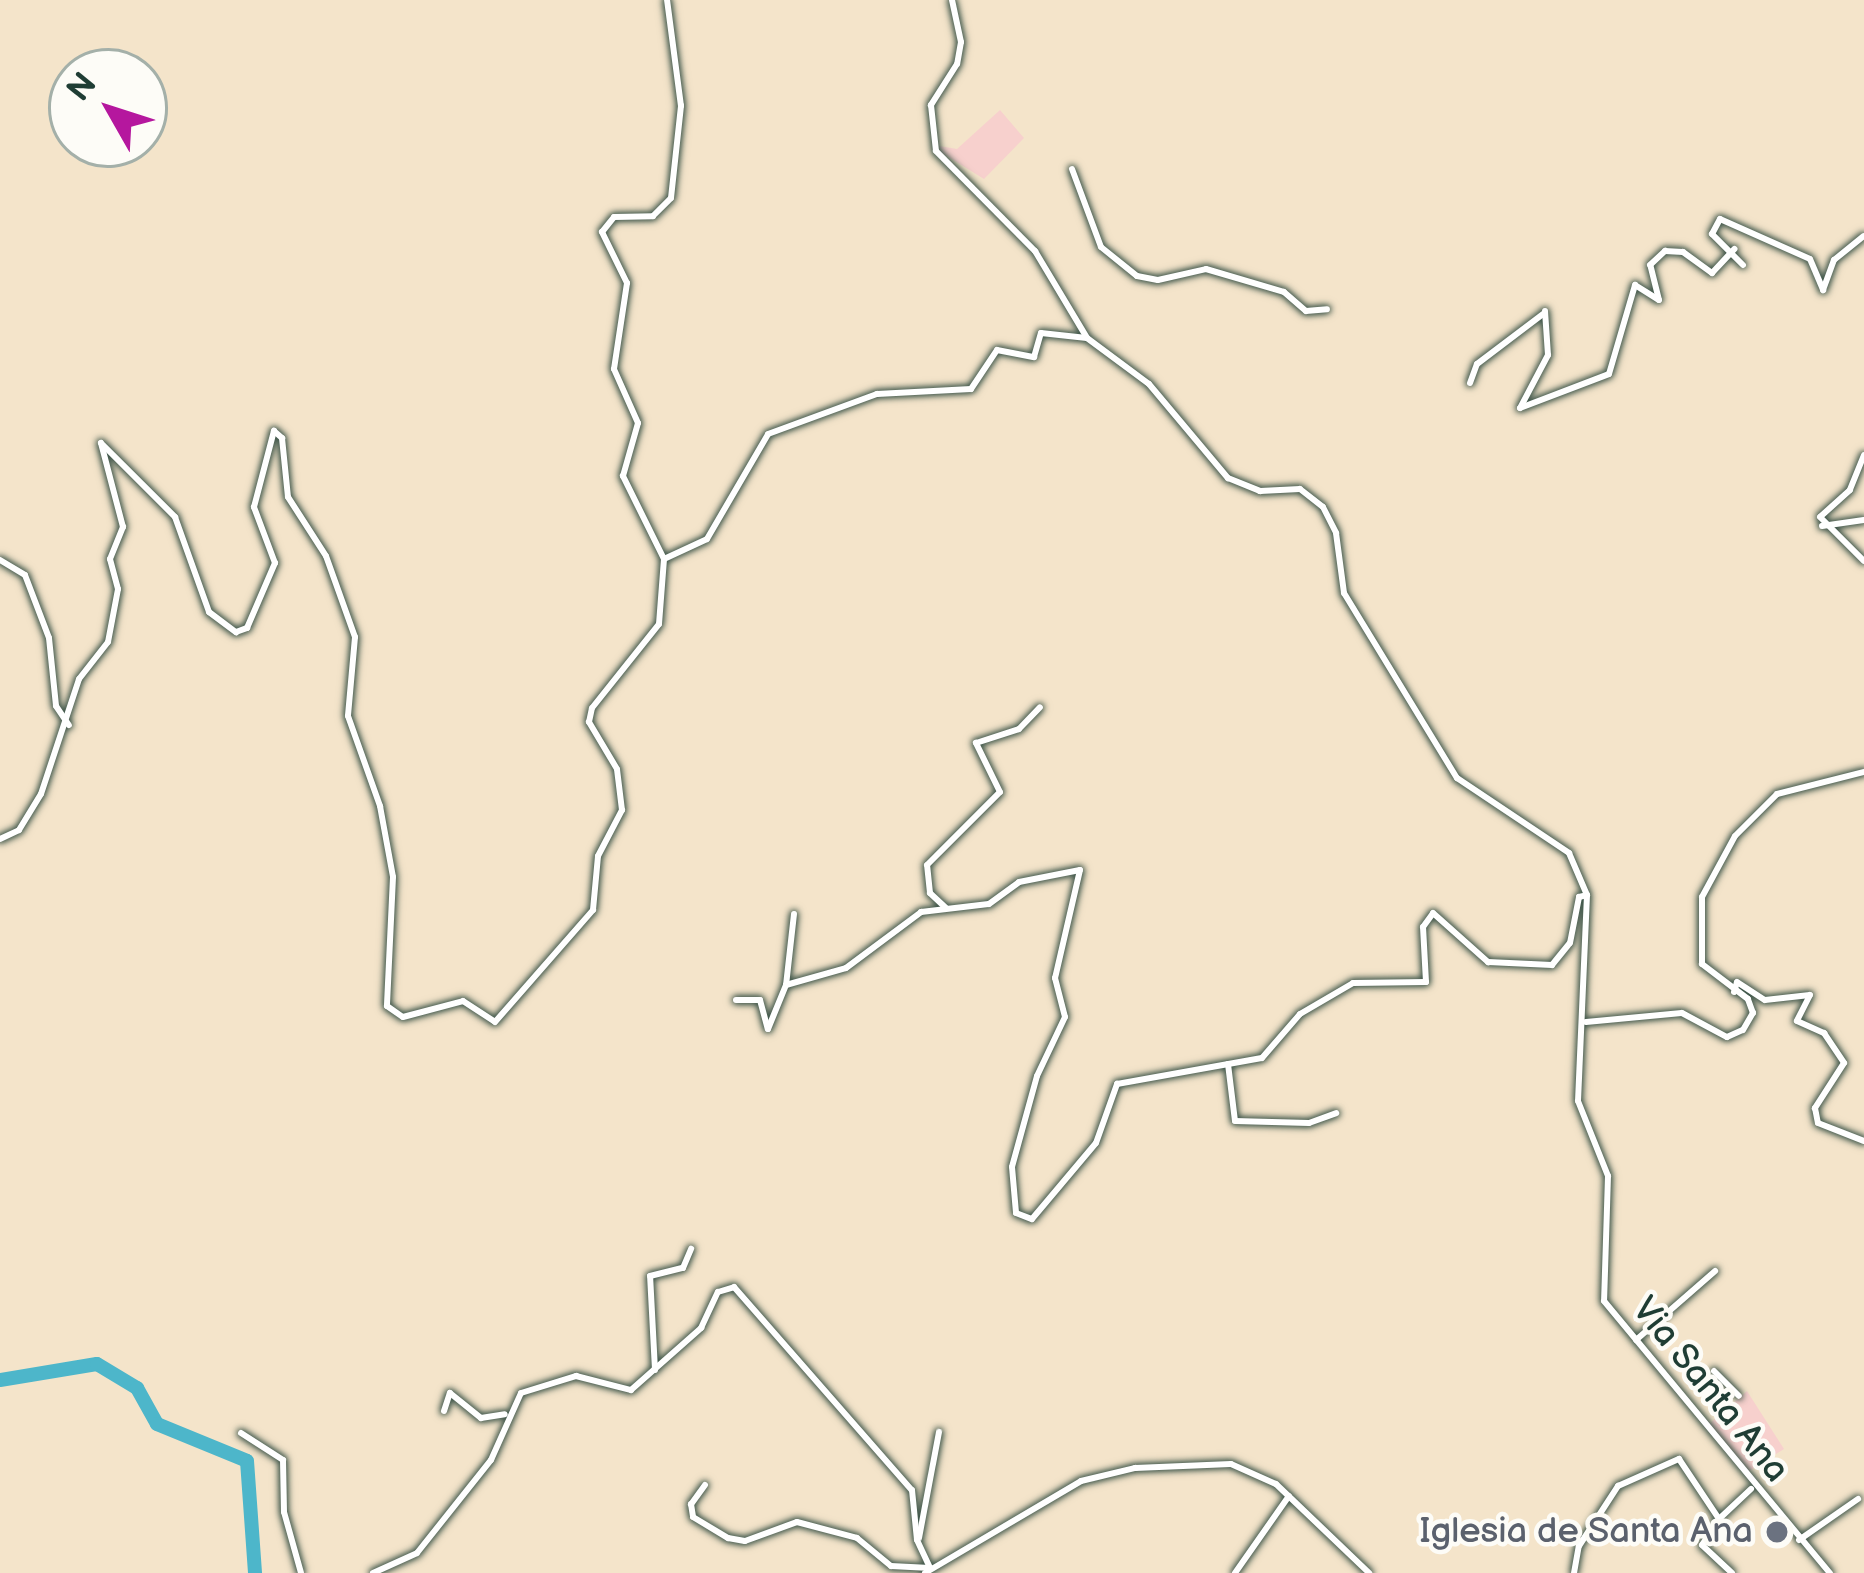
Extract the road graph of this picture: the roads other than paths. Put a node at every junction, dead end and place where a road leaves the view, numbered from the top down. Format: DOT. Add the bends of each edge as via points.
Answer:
graph roads {
  1 [pos="667,0"];
  2 [pos="952,0"];
  3 [pos="1072,169"];
  4 [pos="1864,236"];
  5 [pos="1734,249"];
  6 [pos="1743,265"];
  7 [pos="1327,309"];
  8 [pos="1087,338"];
  9 [pos="1470,382"];
  10 [pos="1864,455"];
  11 [pos="1864,520"];
  12 [pos="1822,526"];
  13 [pos="664,559"];
  14 [pos="0,560"];
  15 [pos="1864,561"];
  16 [pos="1040,707"];
  17 [pos="70,725"];
  18 [pos="1864,772"];
  19 [pos="0,839"];
  20 [pos="1587,896"];
  21 [pos="949,910"];
  22 [pos="794,914"];
  23 [pos="786,985"];
  24 [pos="1733,992"];
  25 [pos="736,1000"];
  26 [pos="1586,1022"];
  27 [pos="1228,1064"];
  28 [pos="1336,1113"];
  29 [pos="1864,1141"];
  30 [pos="691,1249"];
  31 [pos="1715,1271"];
  32 [pos="1636,1340"];
  33 [pos="655,1370"];
  34 [pos="1714,1371"];
  35 [pos="1738,1396"];
  36 [pos="444,1411"];
  37 [pos="508,1412"];
  38 [pos="939,1432"];
  39 [pos="241,1433"];
  40 [pos="704,1485"];
  41 [pos="1752,1488"];
  42 [pos="1289,1496"];
  43 [pos="1858,1499"];
  44 [pos="1718,1519"];
  45 [pos="917,1540"];
  46 [pos="1799,1540"];
  47 [pos="928,1570"];
  48 [pos="301,1573"];
  49 [pos="373,1573"];
  50 [pos="1234,1573"];
  51 [pos="1370,1573"];
  52 [pos="1574,1573"];
  53 [pos="1732,1573"];
  54 [pos="1830,1573"];
  1 -- 13 [label="street" via="681,106 671,198 658,214 614,217 602,232 627,283 614,369 638,423 623,476"];
  2 -- 8 [label="street, Via Santa Ana" via="961,42 931,105 937,151 1035,250"];
  3 -- 7 [label="street" via="1101,247 1137,276 1158,280 1206,269 1284,292 1306,311"];
  4 -- 5 [label="street" via="1834,260 1823,290 1804,255 1720,219 1712,234"];
  5 -- 6 [label="street"];
  5 -- 9 [label="street" via="1712,273 1683,252 1665,251 1650,265 1659,300 1635,285 1618,357 1600,382 1520,408 1548,355 1545,311 1477,364"];
  8 -- 13 [label="street" via="1040,333 1040,350 1023,359 997,350 979,381 960,392 914,387 788,421 755,449 707,539"];
  8 -- 20 [label="street, Via Santa Ana" via="1149,384 1228,478 1260,491 1300,489 1323,507 1336,533 1344,593 1457,778 1563,847"];
  10 -- 12 [label="street" via="1856,482 1820,517"];
  11 -- 12 [label="street"];
  12 -- 15 [label="street"];
  13 -- 17 [label="street" via="659,624 589,722 617,769 622,810 598,856 593,910 495,1022 463,1001 403,1017 387,1006 393,878 380,806 348,716 355,638 326,556 289,497 279,434 268,435 254,507 275,563 247,628 236,632 209,612 175,517 101,443 123,527 110,559 118,589 109,642 79,679"];
  14 -- 17 [label="street" via="22,568 49,638 56,706"];
  16 -- 21 [label="street" via="1019,729 976,743 1000,792 927,865 930,893"];
  17 -- 19 [label="street" via="26,820"];
  18 -- 24 [label="street" via="1777,794 1736,836 1702,897 1698,921 1702,964"];
  20 -- 26 [label="street, Via Santa Ana"];
  20 -- 27 [label="street" via="1580,897 1570,943 1552,965 1488,962 1433,913 1423,927 1426,982 1353,983 1300,1014 1262,1058"];
  21 -- 23 [label="street" via="921,912 846,968"];
  21 -- 27 [label="street" via="989,904 1019,882 1082,873 1054,978 1065,1017 1037,1076 1012,1167 1023,1218 1040,1216 1096,1143 1117,1084"];
  22 -- 23 [label="street"];
  23 -- 25 [label="street" via="768,1029 760,1000"];
  24 -- 26 [label="street" via="1748,999 1753,1013 1737,1035 1718,1034 1682,1012"];
  24 -- 29 [label="street" via="1737,982 1765,1000 1810,995 1797,1021 1824,1033 1844,1063 1815,1108 1818,1123"];
  26 -- 32 [label="street, Via Santa Ana" via="1579,1114 1610,1192 1601,1291"];
  27 -- 28 [label="street" via="1235,1121 1309,1123"];
  30 -- 33 [label="street" via="683,1268 650,1276"];
  31 -- 32 [label="street"];
  32 -- 41 [label="street, Via Santa Ana"];
  33 -- 37 [label="street" via="622,1391 565,1376 521,1393"];
  33 -- 45 [label="street" via="701,1328 718,1292 740,1291 912,1490"];
  34 -- 35 [label="street"];
  36 -- 37 [label="street" via="450,1393 482,1418"];
  37 -- 49 [label="street" via="491,1460 417,1553"];
  38 -- 45 [label="street"];
  39 -- 48 [label="street" via="283,1460 284,1512"];
  40 -- 47 [label="street" via="691,1504 693,1517 728,1538 745,1541 796,1522 857,1538 892,1566"];
  41 -- 44 [label="street"];
  41 -- 46 [label="street, Via Santa Ana"];
  42 -- 47 [label="street" via="1244,1465 1105,1474"];
  42 -- 50 [label="street"];
  42 -- 51 [label="street"];
  43 -- 46 [label="street"];
  44 -- 52 [label="street" via="1679,1459 1607,1498 1579,1546"];
  44 -- 53 [label="street" via="1700,1540"];
  45 -- 47 [label="street"];
  46 -- 54 [label="street, Via Santa Ana"];
}
